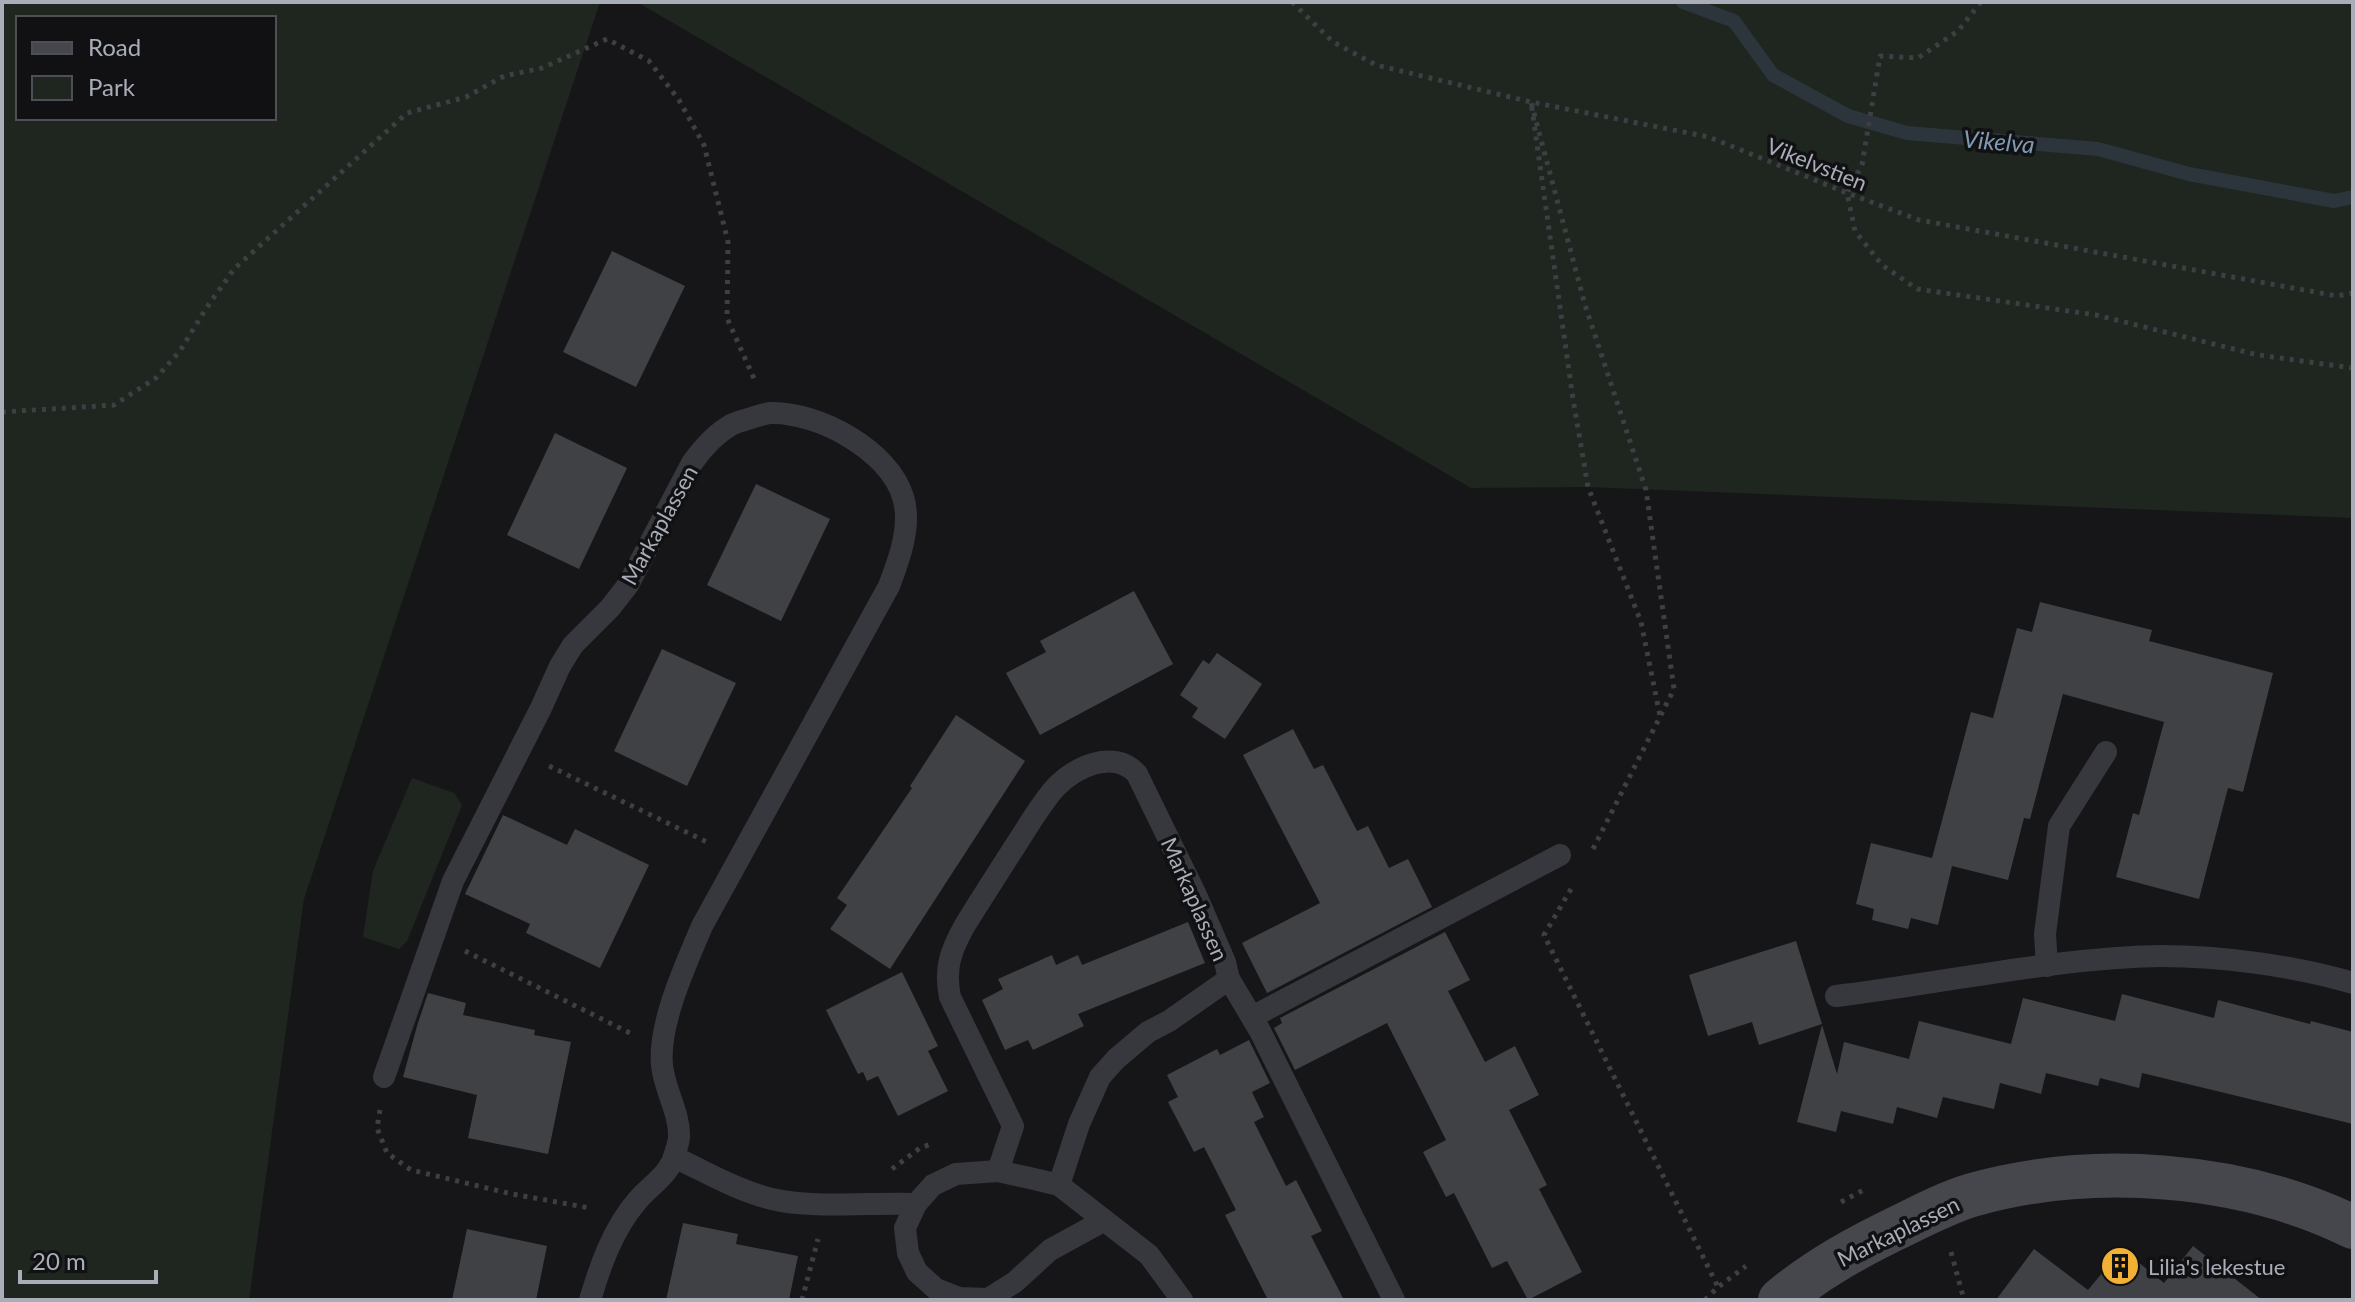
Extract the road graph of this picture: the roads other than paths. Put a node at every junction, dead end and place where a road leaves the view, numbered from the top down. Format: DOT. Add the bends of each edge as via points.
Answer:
graph roads {
  1 [pos="2106,752"];
  2 [pos="1560,855"];
  3 [pos="2047,966"];
  4 [pos="1229,979"];
  5 [pos="2353,983"];
  6 [pos="1836,996"];
  7 [pos="1252,1017"];
  8 [pos="384,1077"];
  9 [pos="674,1157"];
  10 [pos="998,1171"];
  11 [pos="1059,1185"];
  12 [pos="916,1204"];
  13 [pos="1103,1221"];
  14 [pos="2353,1227"];
  15 [pos="988,1299"];
  16 [pos="590,1300"];
  17 [pos="1182,1300"];
  18 [pos="1394,1300"];
  19 [pos="1780,1300"];
  1 -- 3 [label="lane" via="2059,826 2045,934"];
  2 -- 7 [label="lane"];
  3 -- 5 [label="lane" via="2199,957"];
  3 -- 6 [label="lane"];
  4 -- 7 [label="lane, Markaplassen"];
  4 -- 10 [label="lane, Markaplassen" via="1196,895 1137,774 1120,763 1103,762 1090,764 1063,782 1037,812 965,925 946,978 950,997 1013,1126"];
  4 -- 11 [label="lane, Markaplassen" via="1148,1032 1100,1077"];
  7 -- 18 [label="lane, Markaplassen"];
  8 -- 9 [label="lane, Markaplassen" via="453,881 573,645 628,585 703,449 731,424 770,412 801,417 865,446 882,460 904,499 905,534 889,586 702,926 680,979 662,1041 666,1090 679,1137"];
  9 -- 12 [label="lane" via="772,1200"];
  9 -- 16 [label="lane" via="624,1221"];
  10 -- 11 [label="lane"];
  10 -- 12 [label="lane" via="956,1174 933,1185"];
  11 -- 13 [label="lane"];
  12 -- 15 [label="lane" via="905,1228 917,1272 936,1289 959,1298"];
  13 -- 15 [label="lane" via="1050,1250"];
  13 -- 17 [label="lane" via="1149,1255"];
  14 -- 19 [label="street, Markaplassen" via="2257,1192 2190,1179 2086,1176 1972,1195 1935,1209 1856,1248"];
}
